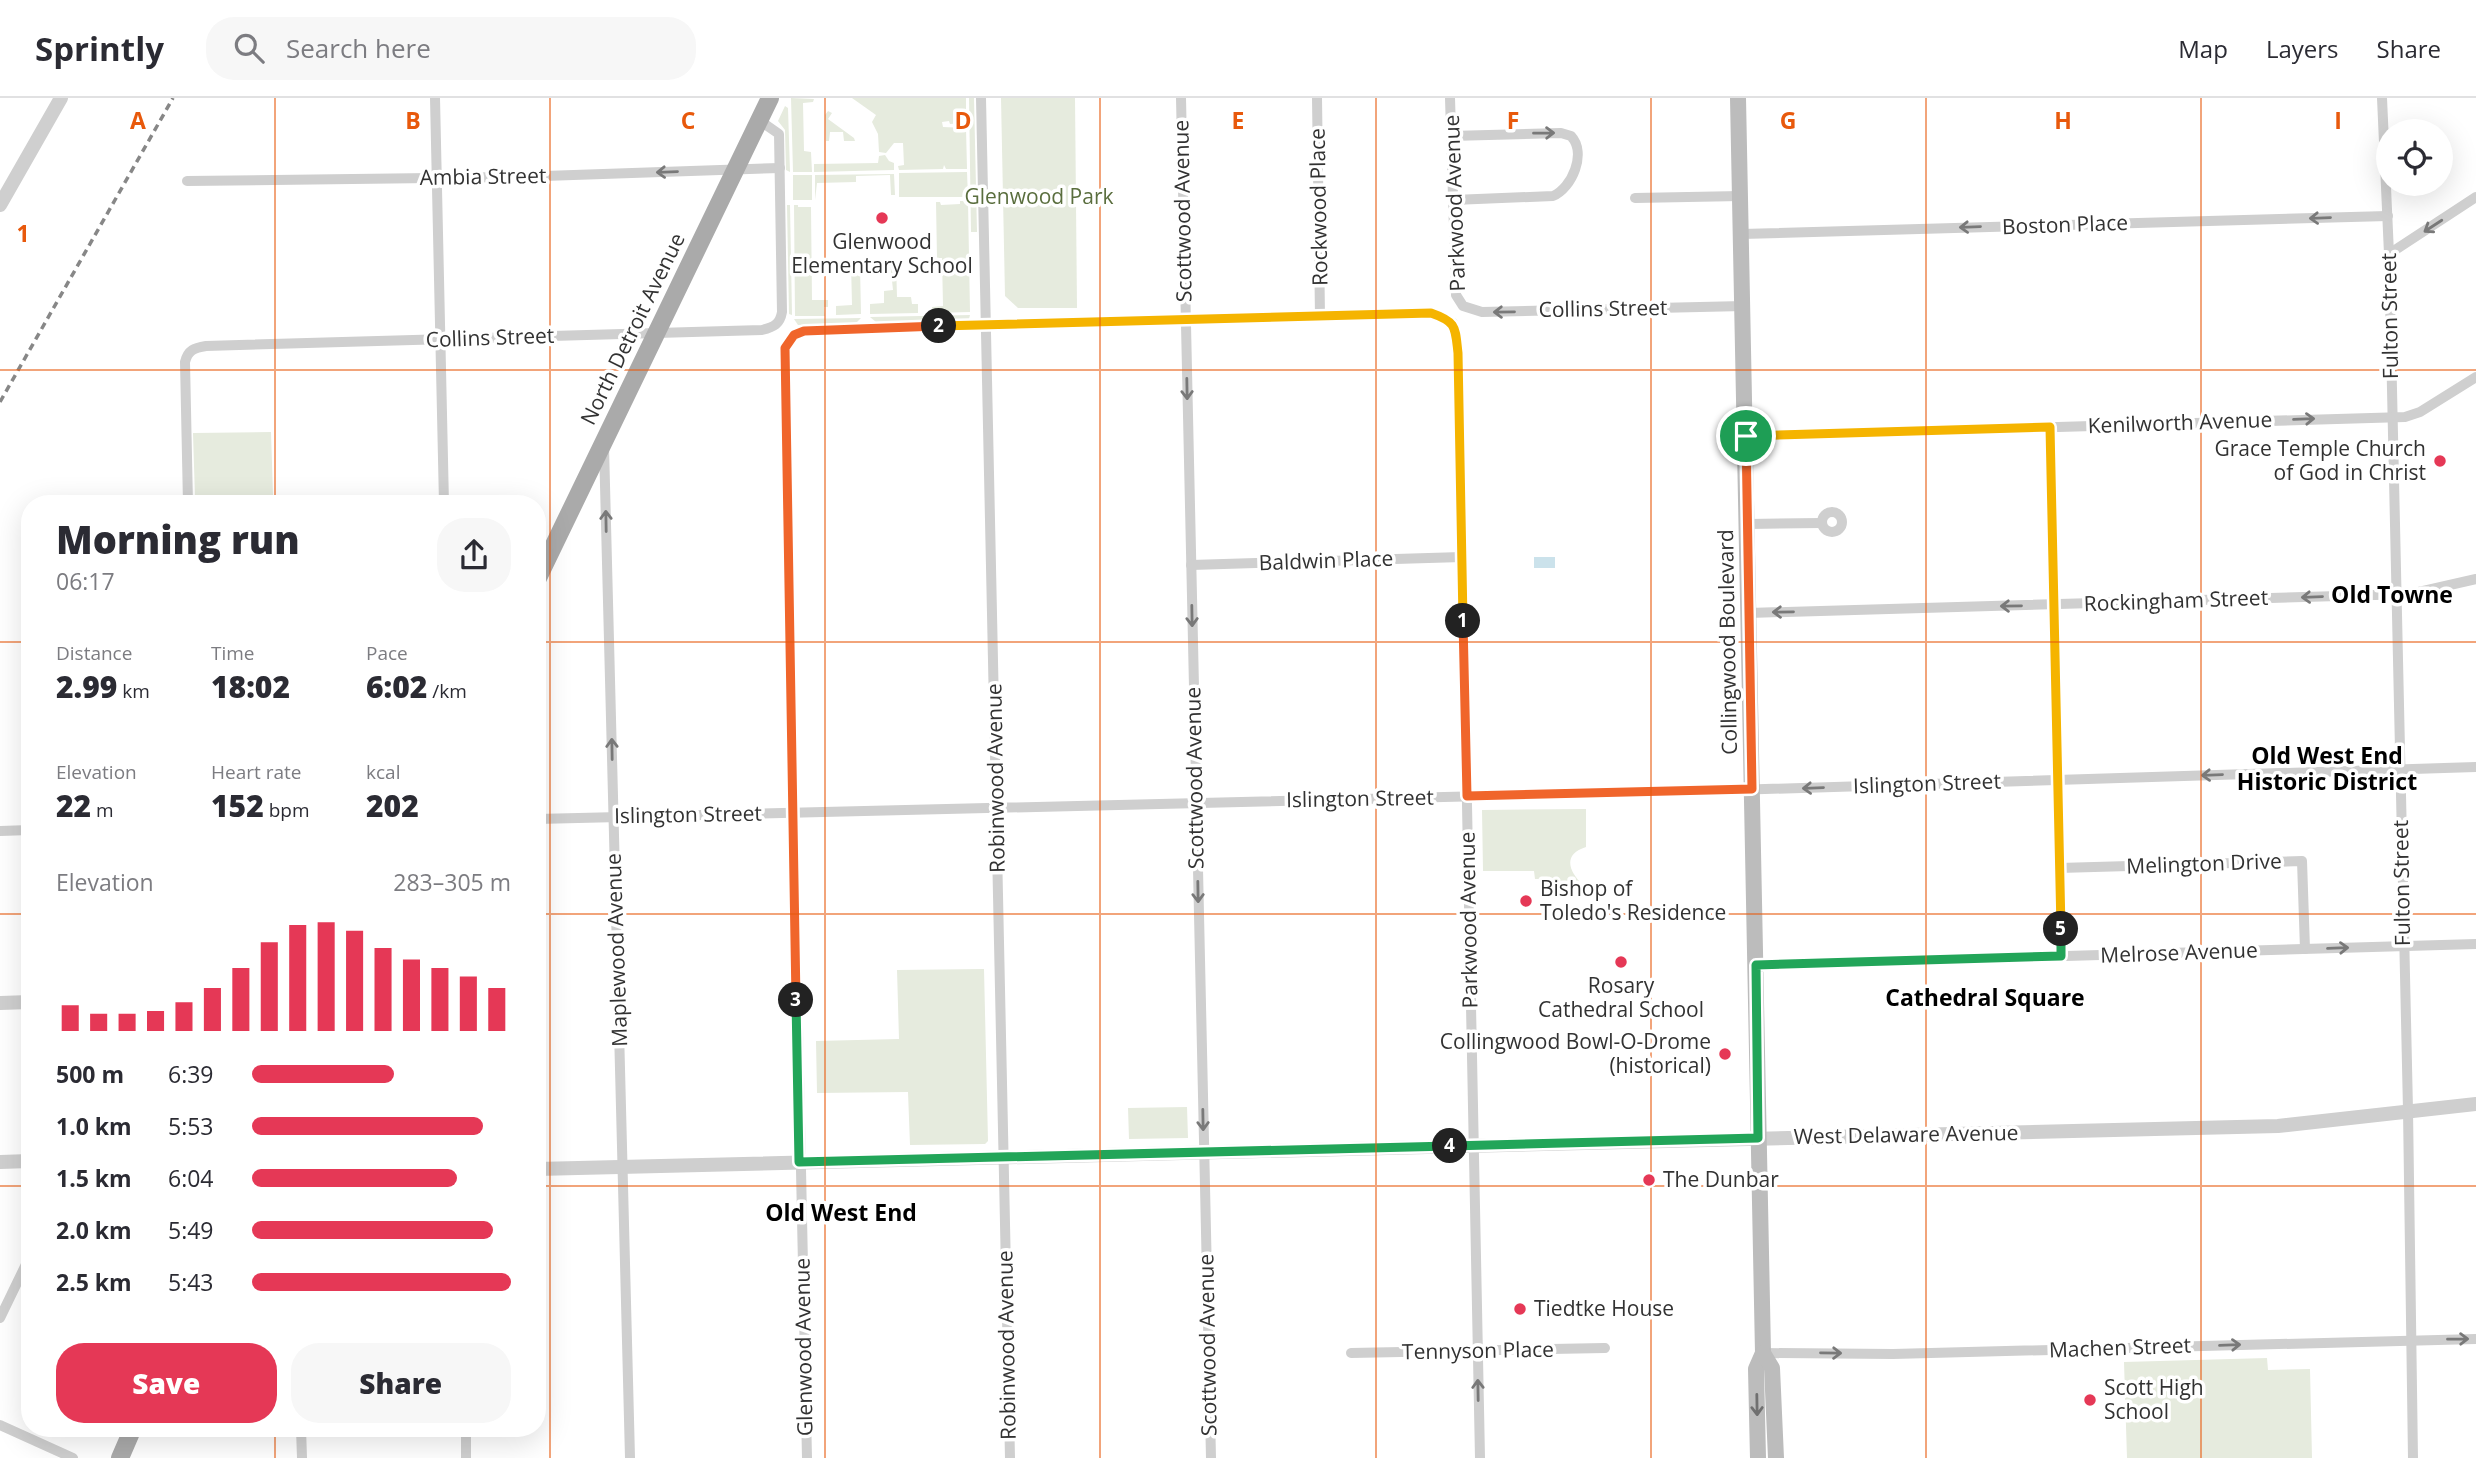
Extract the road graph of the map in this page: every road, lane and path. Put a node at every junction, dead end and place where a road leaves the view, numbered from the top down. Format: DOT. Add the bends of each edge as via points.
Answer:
graph roads {
  1 [pos="61,98"];
  2 [pos="435,98"];
  3 [pos="770,98"];
  4 [pos="981,98"];
  5 [pos="1181,98"];
  6 [pos="1317,98"];
  7 [pos="1450,98"];
  8 [pos="1738,98"];
  9 [pos="2382,98"];
  10 [pos="759,120"];
  11 [pos="1451,136"];
  12 [pos="780,168"];
  13 [pos="735,169"];
  14 [pos="437,178"];
  15 [pos="187,181"];
  16 [pos="1741,196"];
  17 [pos="2476,197"];
  18 [pos="1635,198"];
  19 [pos="1453,200"];
  20 [pos="0,205"];
  21 [pos="2388,216"];
  22 [pos="1742,234"];
  23 [pos="2389,254"];
  24 [pos="1463,306"];
  25 [pos="1744,306"];
  26 [pos="1321,316"];
  27 [pos="1185,320"];
  28 [pos="986,325"];
  29 [pos="656,333"];
  30 [pos="441,340"];
  31 [pos="2476,377"];
  32 [pos="2392,417"];
  33 [pos="2050,427"];
  34 [pos="1746,436"];
  35 [pos="604,442"];
  36 [pos="188,495"];
  37 [pos="444,495"];
  38 [pos="1821,523"];
  39 [pos="1748,524"];
  40 [pos="1462,557"];
  41 [pos="546,561"];
  42 [pos="1191,565"];
  43 [pos="2476,579"];
  44 [pos="2395,594"];
  45 [pos="2053,605"];
  46 [pos="1749,613"];
  47 [pos="2476,767"];
  48 [pos="2400,770"];
  49 [pos="2057,780"];
  50 [pos="1752,789"];
  51 [pos="1467,796"];
  52 [pos="1196,803"];
  53 [pos="996,808"];
  54 [pos="793,812"];
  55 [pos="614,817"];
  56 [pos="546,819"];
  57 [pos="21,830"];
  58 [pos="0,831"];
  59 [pos="2059,868"];
  60 [pos="2476,944"];
  61 [pos="2403,946"];
  62 [pos="2305,949"];
  63 [pos="2061,956"];
  64 [pos="1756,965"];
  65 [pos="21,1002"];
  66 [pos="0,1003"];
  67 [pos="2476,1104"];
  68 [pos="2408,1110"];
  69 [pos="1758,1138"];
  70 [pos="1474,1145"];
  71 [pos="1204,1153"];
  72 [pos="1003,1158"];
  73 [pos="21,1161"];
  74 [pos="0,1162"];
  75 [pos="799,1162"];
  76 [pos="623,1167"];
  77 [pos="546,1169"];
  78 [pos="21,1275"];
  79 [pos="0,1318"];
  80 [pos="2476,1339"];
  81 [pos="2411,1340"];
  82 [pos="1605,1348"];
  83 [pos="1477,1351"];
  84 [pos="1351,1353"];
  85 [pos="1763,1353"];
  86 [pos="0,1425"];
  87 [pos="21,1434"];
  88 [pos="27,1437"];
  89 [pos="130,1437"];
  90 [pos="301,1437"];
  91 [pos="466,1437"];
  92 [pos="73,1458"];
  93 [pos="120,1458"];
  94 [pos="302,1458"];
  95 [pos="466,1458"];
  96 [pos="630,1458"];
  97 [pos="807,1458"];
  98 [pos="1010,1458"];
  99 [pos="1211,1458"];
  100 [pos="1480,1458"];
  101 [pos="1758,1458"];
  102 [pos="1776,1458"];
  103 [pos="2413,1458"];
  1 -- 20 [label="street"];
  2 -- 14 [label="street"];
  3 -- 10 [label="main road, North Detroit Avenue"];
  4 -- 28 [label="street, Robinwood Avenue"];
  5 -- 27 [label="street, Scottwood Avenue"];
  6 -- 26 [label="street, Rockwood Place"];
  7 -- 11 [label="street, Parkwood Avenue"];
  8 -- 16 [label="main road, Collingwood Boulevard"];
  9 -- 21 [label="street, Fulton Street"];
  10 -- 12 [label="street" via="779,134"];
  10 -- 13 [label="main road, North Detroit Avenue"];
  11 -- 19 [label="street, Parkwood Avenue"];
  11 -- 19 [label="street, one-way" via="1561,133 1571,136 1577,147 1574,173 1560,193 1545,198"];
  12 -- 13 [label="street, Ambia Street"];
  12 -- 29 [label="street, Collins Street" via="775,207 781,318 762,330"];
  13 -- 14 [label="street, Ambia Street, one-way"];
  13 -- 29 [label="main road, North Detroit Avenue" via="726,202"];
  14 -- 15 [label="street, Ambia Street"];
  14 -- 30 [label="street"];
  16 -- 18 [label="street"];
  16 -- 22 [label="main road, Collingwood Boulevard"];
  17 -- 23 [label="street, one-way"];
  19 -- 24 [label="street, Parkwood Avenue" via="1456,295"];
  21 -- 22 [label="street, Boston Place, one-way"];
  21 -- 23 [label="street, Fulton Street"];
  22 -- 25 [label="main road, Collingwood Boulevard"];
  23 -- 32 [label="street, Fulton Street"];
  25 -- 24 [label="street, Collins Street, one-way" via="1482,312"];
  25 -- 34 [label="main road, Collingwood Boulevard"];
  26 -- 27 [label="street"];
  26 -- 40 [label="street, Parkwood Avenue" via="1431,313 1448,319 1454,327"];
  27 -- 28 [label="street"];
  27 -- 42 [label="street, Scottwood Avenue, one-way"];
  28 -- 53 [label="street, Robinwood Avenue"];
  28 -- 54 [label="street, Glenwood Avenue" via="804,331 790,338 784,353"];
  29 -- 30 [label="street, Collins Street"];
  29 -- 35 [label="main road, North Detroit Avenue"];
  30 -- 36 [label="street, Collins Street" via="194,348 186,362"];
  30 -- 37 [label="street"];
  31 -- 32 [label="street, Kenilworth Avenue" via="2420,412"];
  33 -- 32 [label="street, Kenilworth Avenue, one-way"];
  32 -- 44 [label="street, Fulton Street"];
  33 -- 34 [label="street, Kenilworth Avenue"];
  33 -- 45 [label="street"];
  34 -- 39 [label="main road, Collingwood Boulevard"];
  35 -- 41 [label="main road, North Detroit Avenue"];
  55 -- 35 [label="street, Maplewood Avenue, one-way"];
  38 -- 39 [label="street"];
  39 -- 46 [label="main road, Collingwood Boulevard"];
  40 -- 42 [label="street, Baldwin Place"];
  40 -- 51 [label="street, Parkwood Avenue"];
  42 -- 52 [label="street, Scottwood Avenue, one-way"];
  43 -- 44 [label="street, Rockingham Street"];
  44 -- 45 [label="street, Rockingham Street, one-way"];
  44 -- 48 [label="street, Fulton Street"];
  45 -- 46 [label="street, Rockingham Street, one-way"];
  45 -- 49 [label="street"];
  46 -- 50 [label="main road, Collingwood Boulevard"];
  47 -- 48 [label="street, Islington Street"];
  48 -- 49 [label="street, Islington Street, one-way"];
  48 -- 61 [label="street, Fulton Street"];
  49 -- 50 [label="street, Islington Street, one-way"];
  49 -- 59 [label="street"];
  50 -- 51 [label="street, Islington Street"];
  50 -- 64 [label="main road, Collingwood Boulevard"];
  51 -- 52 [label="street, Islington Street"];
  51 -- 70 [label="street, Parkwood Avenue"];
  52 -- 53 [label="street, Islington Street"];
  52 -- 71 [label="street, Scottwood Avenue, one-way"];
  53 -- 54 [label="street, Islington Street"];
  53 -- 72 [label="street, Robinwood Avenue"];
  54 -- 55 [label="street, Islington Street"];
  54 -- 75 [label="street, Glenwood Avenue"];
  55 -- 56 [label="street, Islington Street"];
  55 -- 76 [label="street, Maplewood Avenue"];
  57 -- 58 [label="street"];
  59 -- 62 [label="street, Melington Drive" via="2302,862"];
  59 -- 63 [label="street"];
  60 -- 61 [label="street, Melrose Avenue"];
  62 -- 61 [label="street, Melrose Avenue, one-way"];
  61 -- 68 [label="street, Fulton Street"];
  62 -- 63 [label="street, Melrose Avenue"];
  63 -- 64 [label="street, Melrose Avenue"];
  64 -- 69 [label="main road, Collingwood Boulevard"];
  65 -- 66 [label="street"];
  67 -- 68 [label="street, West Delaware Avenue"];
  68 -- 69 [label="street, West Delaware Avenue" via="2278,1126"];
  68 -- 81 [label="street, Fulton Street"];
  69 -- 70 [label="street, West Delaware Avenue"];
  69 -- 85 [label="main road, Collingwood Boulevard"];
  70 -- 71 [label="street, West Delaware Avenue"];
  70 -- 83 [label="street, Parkwood Avenue"];
  71 -- 72 [label="street, West Delaware Avenue"];
  71 -- 99 [label="street, Scottwood Avenue"];
  72 -- 75 [label="street, West Delaware Avenue"];
  72 -- 98 [label="street, Robinwood Avenue"];
  73 -- 74 [label="street"];
  75 -- 76 [label="street, West Delaware Avenue"];
  75 -- 97 [label="street, Glenwood Avenue"];
  76 -- 77 [label="street, West Delaware Avenue"];
  76 -- 96 [label="street, Maplewood Avenue"];
  78 -- 79 [label="street"];
  81 -- 80 [label="street, Machen Street, one-way"];
  85 -- 81 [label="street, Machen Street, one-way" via="1893,1354"];
  81 -- 103 [label="street, Fulton Street"];
  82 -- 83 [label="street, Tennyson Place"];
  83 -- 84 [label="street, Tennyson Place"];
  100 -- 83 [label="street, Parkwood Avenue, one-way"];
  85 -- 101 [label="main road, Collingwood Boulevard, one-way" via="1756,1369"];
  85 -- 102 [label="main road, Collingwood Boulevard" via="1772,1368"];
  86 -- 87 [label="street"];
  88 -- 92 [label="street"];
  89 -- 93 [label="main road"];
  90 -- 94 [label="street"];
  91 -- 95 [label="street"];
}
